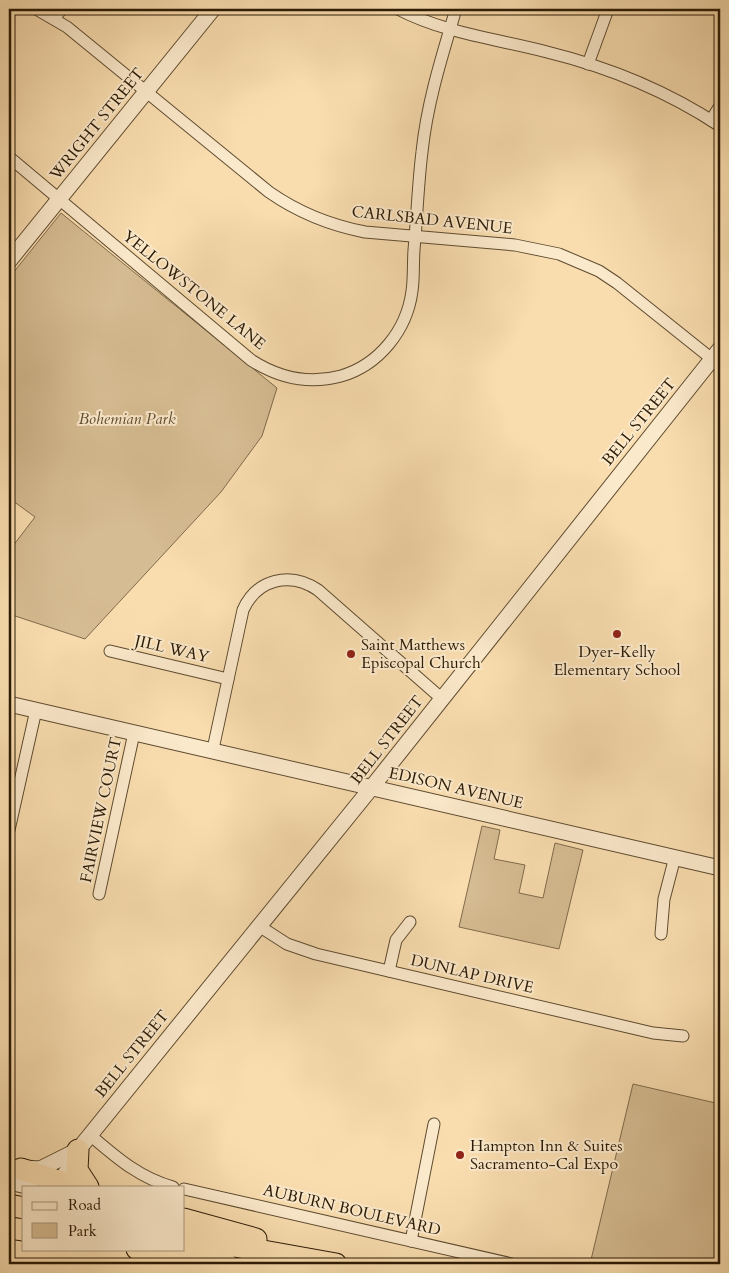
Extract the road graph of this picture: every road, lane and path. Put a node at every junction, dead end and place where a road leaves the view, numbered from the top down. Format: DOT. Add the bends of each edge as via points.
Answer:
graph roads {
  1 [pos="36,9"];
  2 [pos="62,9"];
  3 [pos="213,9"];
  4 [pos="398,9"];
  5 [pos="456,9"];
  6 [pos="608,9"];
  7 [pos="54,18"];
  8 [pos="450,29"];
  9 [pos="588,64"];
  10 [pos="146,91"];
  11 [pos="720,106"];
  12 [pos="716,123"];
  13 [pos="9,157"];
  14 [pos="58,200"];
  15 [pos="416,237"];
  16 [pos="9,261"];
  17 [pos="716,354"];
  18 [pos="110,651"];
  19 [pos="228,679"];
  20 [pos="441,698"];
  21 [pos="9,704"];
  22 [pos="36,710"];
  23 [pos="134,732"];
  24 [pos="213,750"];
  25 [pos="372,787"];
  26 [pos="9,830"];
  27 [pos="675,857"];
  28 [pos="720,868"];
  29 [pos="99,894"];
  30 [pos="410,922"];
  31 [pos="259,926"];
  32 [pos="662,934"];
  33 [pos="389,971"];
  34 [pos="683,1036"];
  35 [pos="434,1124"];
  36 [pos="84,1142"];
  37 [pos="17,1176"];
  38 [pos="61,1185"];
  39 [pos="87,1186"];
  40 [pos="170,1186"];
  41 [pos="185,1189"];
  42 [pos="9,1205"];
  43 [pos="22,1208"];
  44 [pos="185,1219"];
  45 [pos="9,1228"];
  46 [pos="22,1230"];
  47 [pos="185,1237"];
  48 [pos="411,1241"];
  49 [pos="143,1250"];
  50 [pos="300,1257"];
  51 [pos="228,1264"];
  52 [pos="336,1264"];
  53 [pos="512,1264"];
  1 -- 7 [label="street, CARLSBAD AVENUE"];
  2 -- 7 [label="street"];
  3 -- 10 [label="street, WRIGHT STREET"];
  4 -- 8 [label="street"];
  5 -- 8 [label="street, YELLOWSTONE LANE"];
  6 -- 9 [label="street"];
  7 -- 10 [label="street, CARLSBAD AVENUE"];
  8 -- 9 [label="street"];
  8 -- 15 [label="street, YELLOWSTONE LANE" via="427,117"];
  9 -- 12 [label="street" via="643,84"];
  10 -- 14 [label="street, WRIGHT STREET"];
  10 -- 15 [label="street, CARLSBAD AVENUE" via="286,204 345,228"];
  11 -- 12 [label="street"];
  13 -- 14 [label="street, YELLOWSTONE LANE"];
  14 -- 15 [label="street, YELLOWSTONE LANE" via="251,360 276,374 304,380 346,374 370,362 391,342 406,318 410,304"];
  14 -- 16 [label="street, WRIGHT STREET"];
  15 -- 17 [label="street, CARLSBAD AVENUE" via="538,248 579,262 617,283"];
  17 -- 20 [label="street, BELL STREET"];
  18 -- 19 [label="street, JILL WAY"];
  19 -- 20 [label="street" via="246,603 255,591 268,583 290,579 318,590"];
  19 -- 24 [label="street"];
  20 -- 25 [label="street, BELL STREET"];
  21 -- 22 [label="street, EDISON AVENUE"];
  22 -- 23 [label="street, EDISON AVENUE"];
  22 -- 26 [label="street"];
  23 -- 24 [label="street, EDISON AVENUE"];
  23 -- 29 [label="street, FAIRVIEW COURT"];
  24 -- 25 [label="street, EDISON AVENUE"];
  25 -- 27 [label="street, EDISON AVENUE"];
  25 -- 31 [label="street, BELL STREET"];
  27 -- 28 [label="street, EDISON AVENUE"];
  27 -- 32 [label="street" via="664,899"];
  30 -- 33 [label="street" via="396,940"];
  31 -- 33 [label="street, DUNLAP DRIVE" via="301,950"];
  31 -- 36 [label="street, BELL STREET"];
  33 -- 34 [label="street, DUNLAP DRIVE" via="653,1033"];
  35 -- 48 [label="street"];
  36 -- 37 [label="street, BELL STREET" via="40,1169"];
  36 -- 38 [label="street, BELL STREET"];
  36 -- 39 [label="highway" via="77,1170"];
  36 -- 40 [label="street" via="136,1173"];
  37 -- 38 [label="highway"];
  41 -- 48 [label="street, AUBURN BOULEVARD"];
  42 -- 43 [label="highway"];
  44 -- 50 [label="highway" via="240,1233"];
  45 -- 46 [label="highway"];
  47 -- 50 [label="highway"];
  48 -- 53 [label="street, AUBURN BOULEVARD"];
  49 -- 51 [label="highway"];
  50 -- 52 [label="highway"];
}
